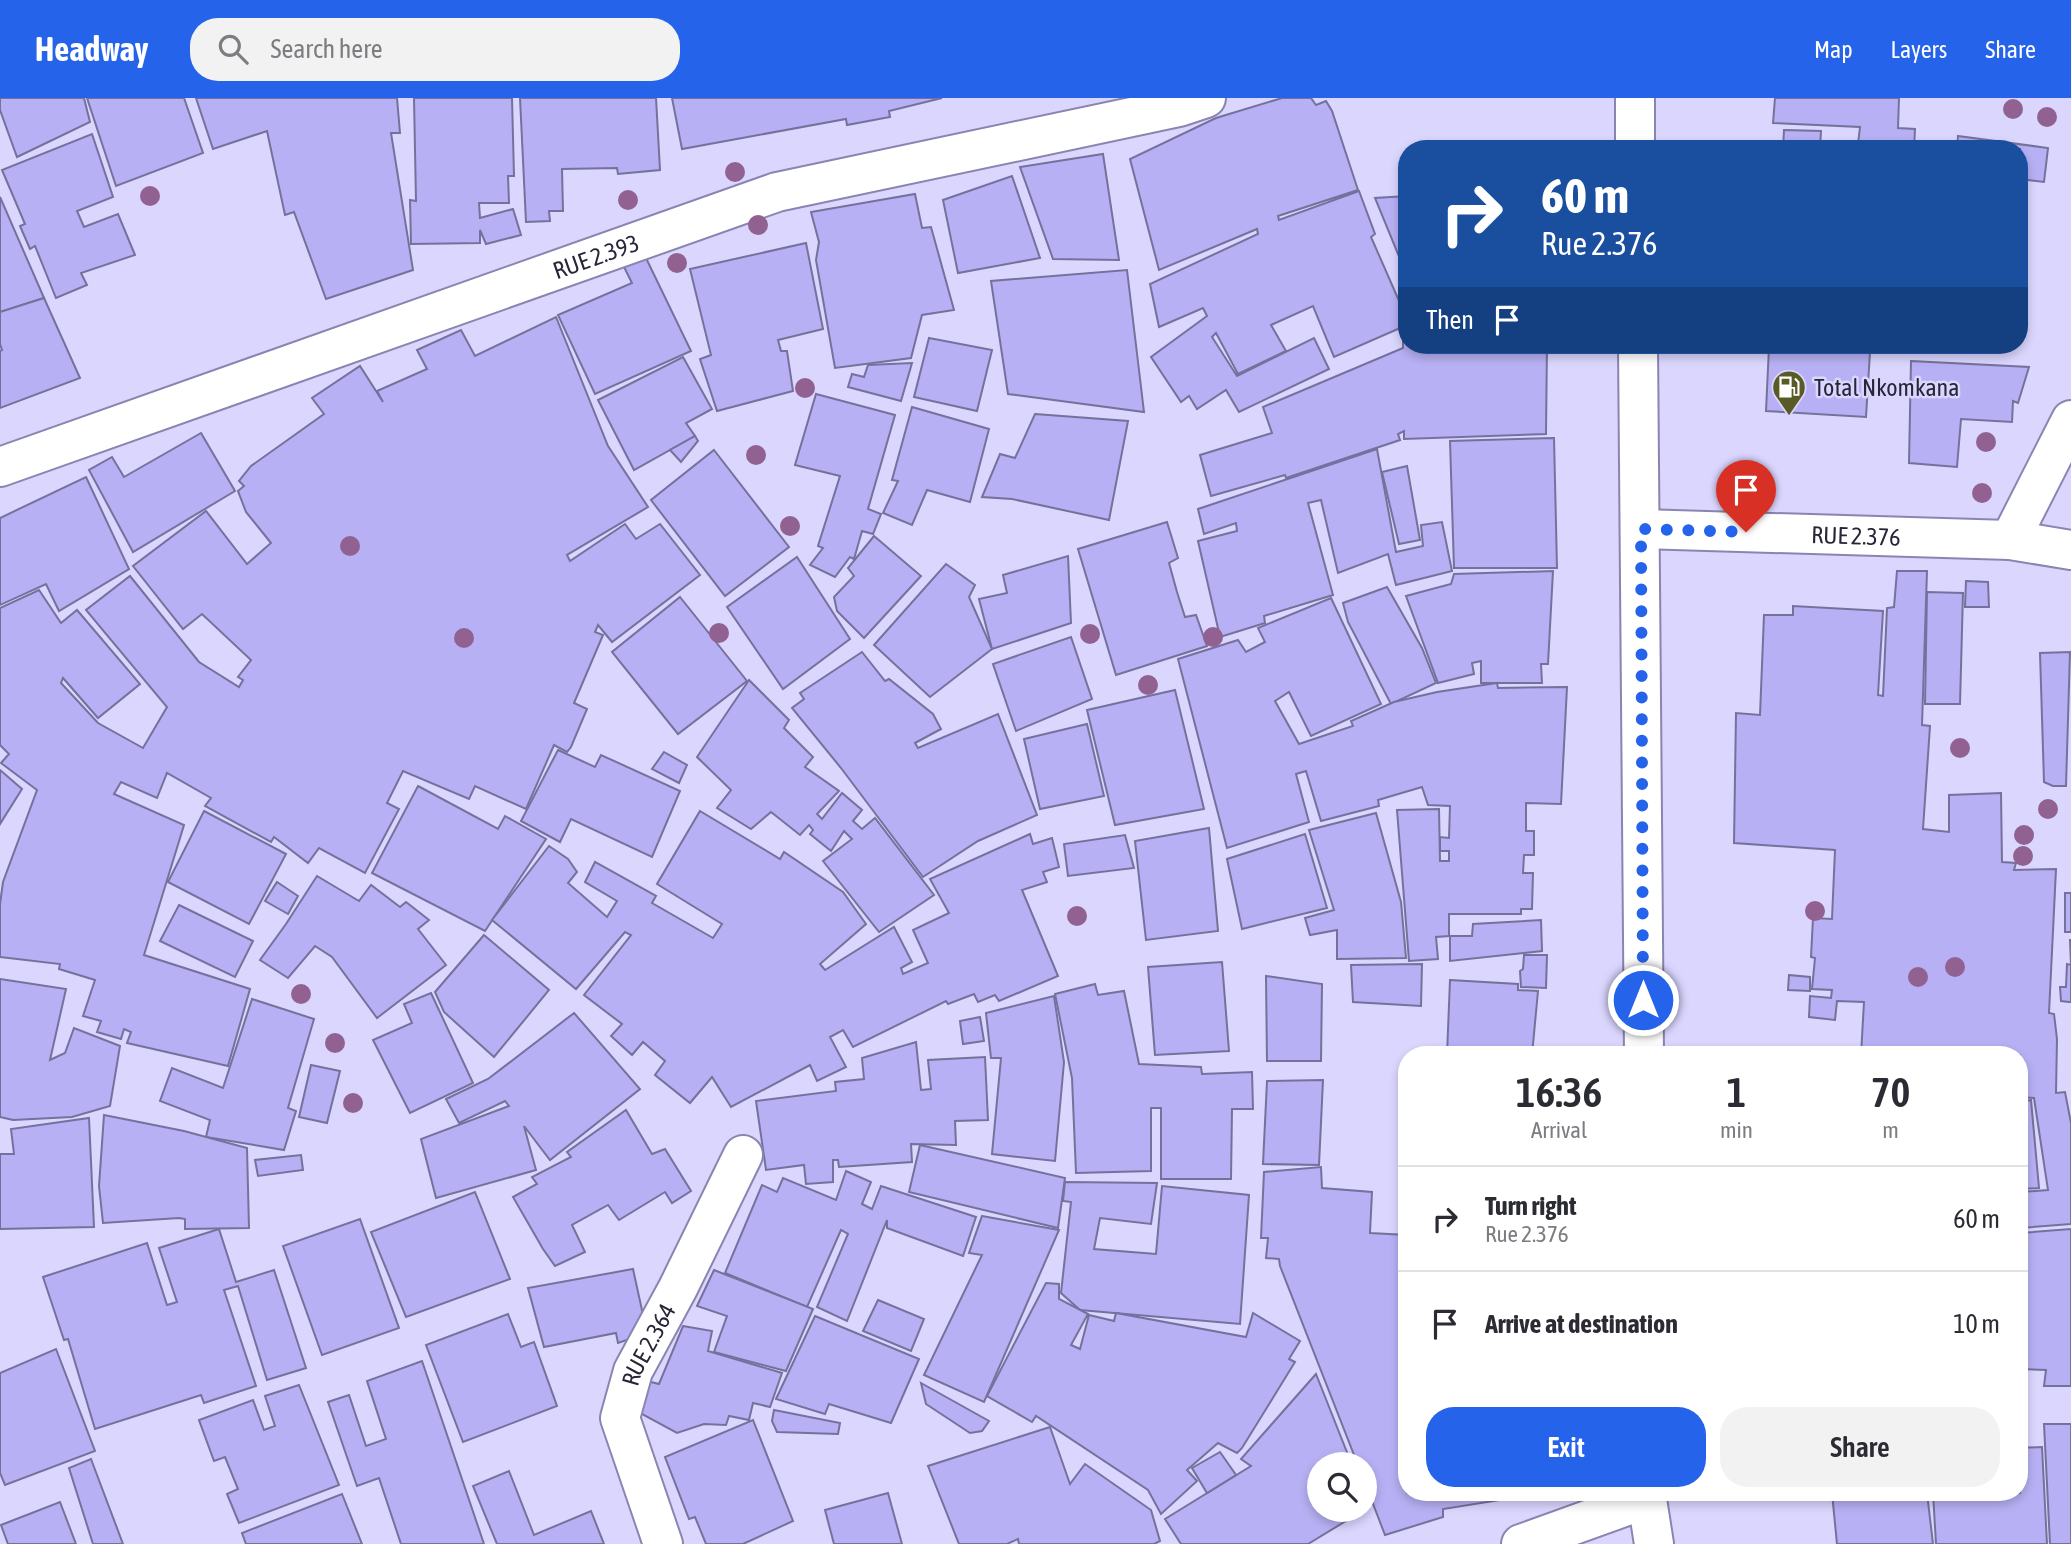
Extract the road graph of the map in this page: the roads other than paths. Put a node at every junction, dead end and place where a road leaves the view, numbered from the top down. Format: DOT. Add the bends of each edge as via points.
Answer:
graph roads {
  1 [pos="1206,98"];
  2 [pos="1634,98"];
  3 [pos="1635,140"];
  4 [pos="1638,354"];
  5 [pos="2071,420"];
  6 [pos="0,467"];
  7 [pos="1641,529"];
  8 [pos="2010,540"];
  9 [pos="2071,550"];
  10 [pos="1644,1046"];
  11 [pos="743,1155"];
  12 [pos="1633,1501"];
  13 [pos="1647,1501"];
  14 [pos="663,1544"];
  15 [pos="1521,1544"];
  16 [pos="1654,1544"];
  1 -- 6 [label="street, RUE 2.393" via="777,191"];
  2 -- 3 [label="street"];
  4 -- 7 [label="street"];
  5 -- 8 [label="street"];
  7 -- 8 [label="street, RUE 2.376"];
  7 -- 10 [label="street"];
  8 -- 9 [label="street, RUE 2.376"];
  11 -- 14 [label="street, RUE 2.364" via="633,1371 620,1418"];
  12 -- 15 [label="street"];
  13 -- 16 [label="street"];
}
